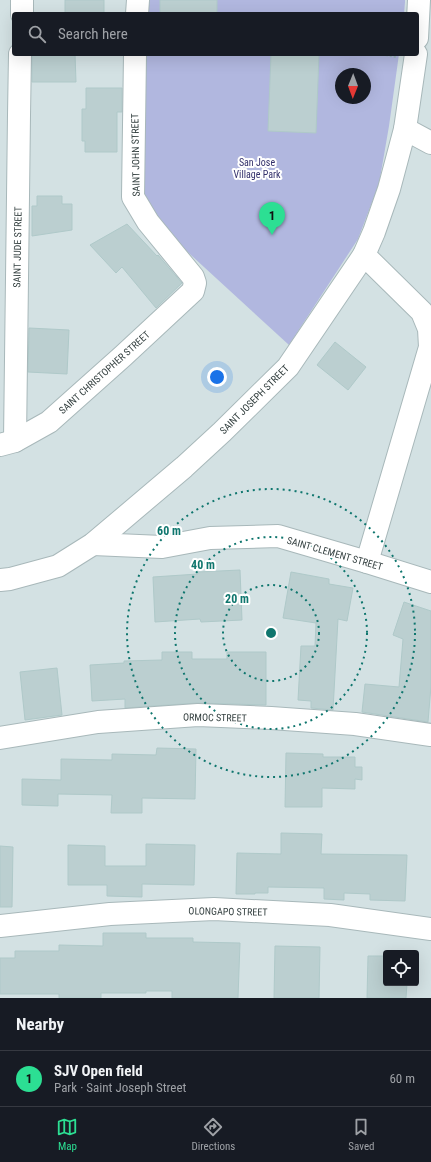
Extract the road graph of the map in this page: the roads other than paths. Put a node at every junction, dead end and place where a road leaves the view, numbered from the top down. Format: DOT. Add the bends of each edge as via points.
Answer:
graph roads {
  1 [pos="22,0"];
  2 [pos="138,0"];
  3 [pos="423,8"];
  4 [pos="22,12"];
  5 [pos="137,12"];
  6 [pos="419,28"];
  7 [pos="20,56"];
  8 [pos="135,56"];
  9 [pos="416,56"];
  10 [pos="406,129"];
  11 [pos="431,143"];
  12 [pos="364,255"];
  13 [pos="195,283"];
  14 [pos="7,443"];
  15 [pos="93,544"];
  16 [pos="367,562"];
  17 [pos="0,580"];
  18 [pos="431,582"];
  19 [pos="431,735"];
  20 [pos="0,738"];
  21 [pos="0,926"];
  22 [pos="431,929"];
  1 -- 4 [label="street"];
  2 -- 5 [label="street"];
  3 -- 6 [label="street"];
  7 -- 14 [label="street, SAINT JUDE STREET"];
  8 -- 13 [label="street, SAINT JOHN STREET" via="133,198 148,222 193,277"];
  9 -- 10 [label="street, SAINT JOSEPH STREET"];
  10 -- 11 [label="street"];
  10 -- 12 [label="street, SAINT JOSEPH STREET" via="389,189"];
  12 -- 15 [label="street, SAINT JOSEPH STREET" via="288,367 184,467"];
  12 -- 16 [label="street" via="422,312 429,329 430,347"];
  13 -- 14 [label="street, SAINT CHRISTOPHER STREET" via="193,291 49,422"];
  15 -- 16 [label="street, SAINT CLEMENT STREET" via="162,547 210,538 278,536"];
  15 -- 17 [label="street, SAINT JOSEPH STREET" via="58,566"];
  16 -- 18 [label="street, SAINT CLEMENT STREET"];
  19 -- 20 [label="street, ORMOC STREET" via="355,724 198,715 98,722"];
  21 -- 22 [label="street, OLONGAPO STREET" via="110,914 214,909 330,915"];
}
